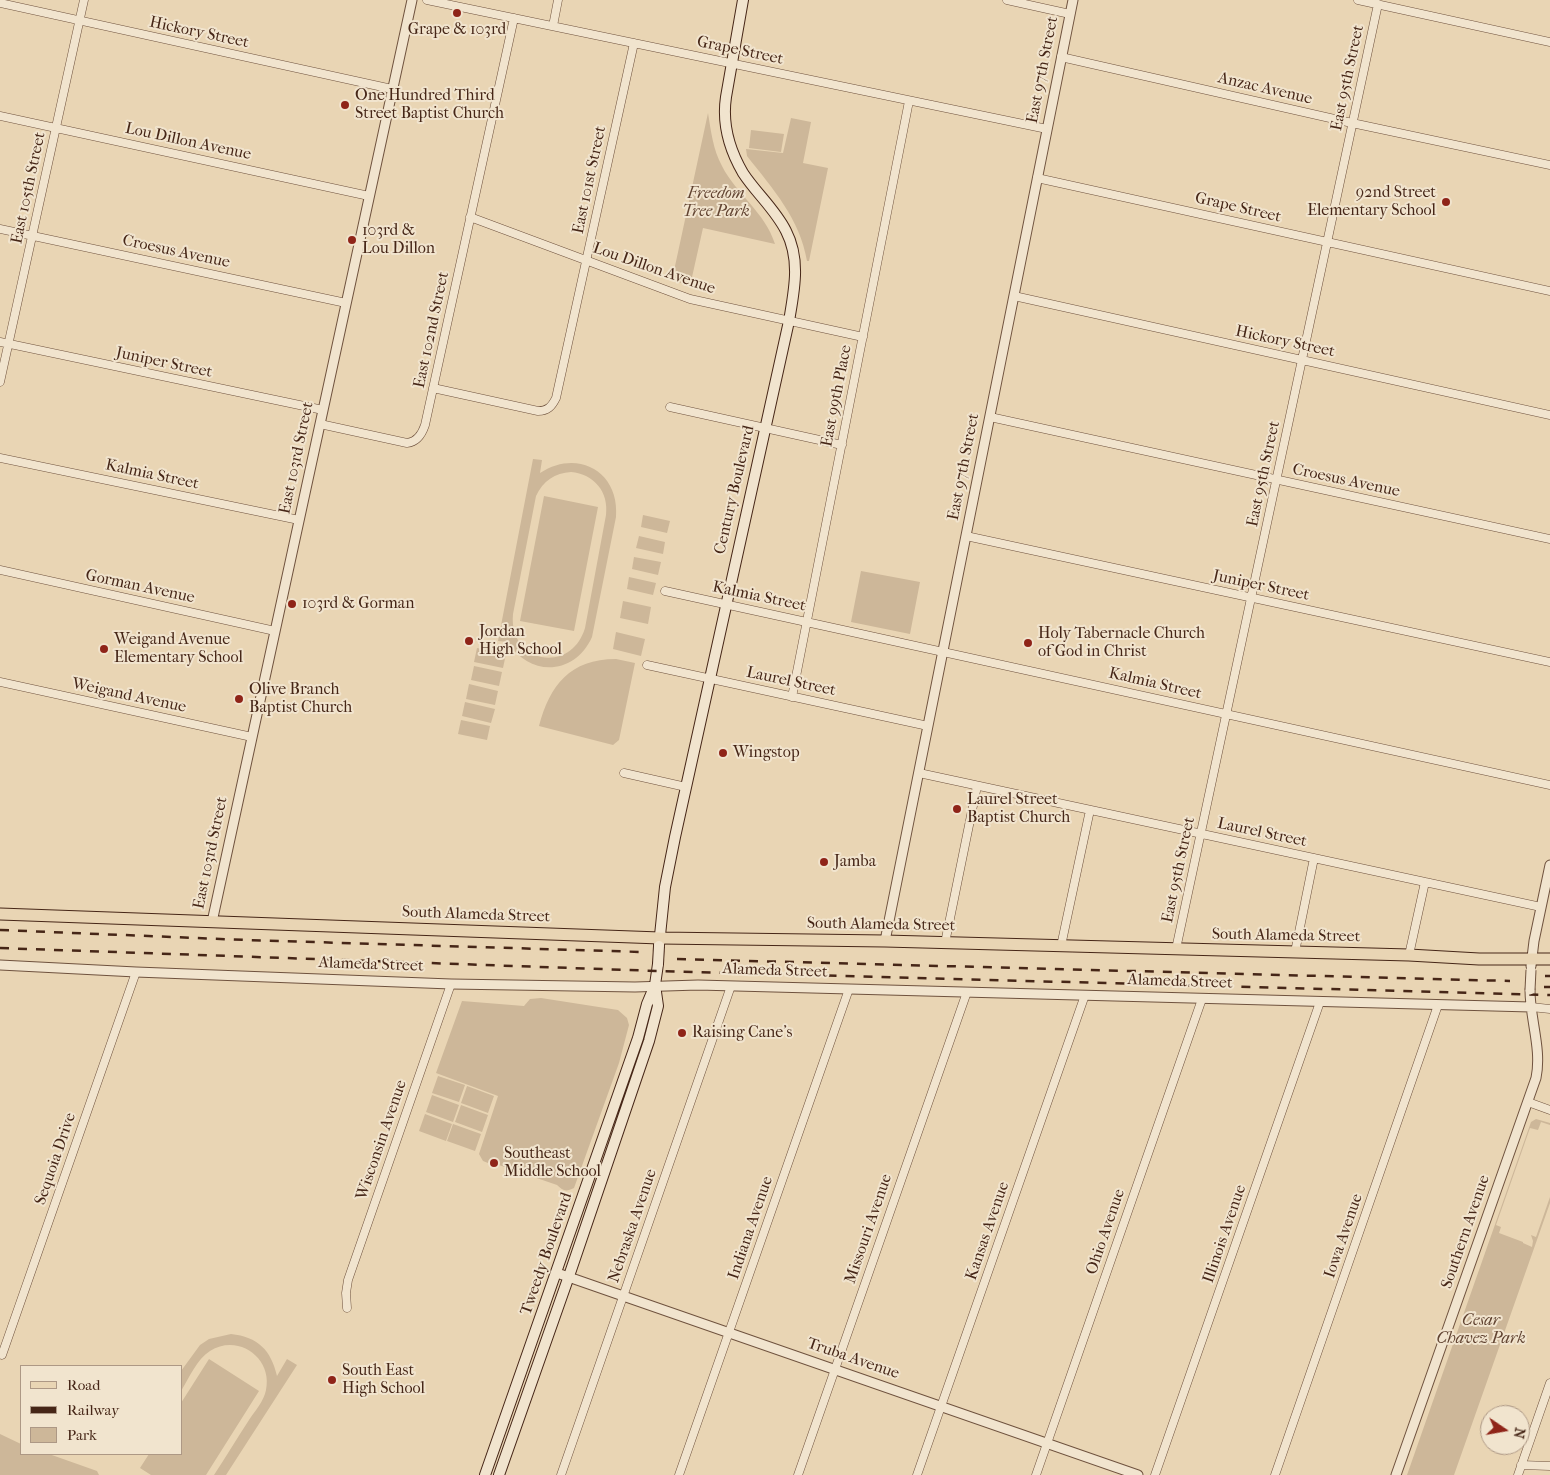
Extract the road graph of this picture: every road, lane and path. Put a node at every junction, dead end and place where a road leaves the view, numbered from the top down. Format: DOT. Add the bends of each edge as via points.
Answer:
graph roads {
  1 [pos="84,0"];
  2 [pos="412,0"];
  3 [pos="427,0"];
  4 [pos="558,0"];
  5 [pos="743,0"];
  6 [pos="1007,0"];
  7 [pos="1073,0"];
  8 [pos="1358,0"];
  9 [pos="0,3"];
  10 [pos="1378,4"];
  11 [pos="1070,14"];
  12 [pos="514,18"];
  13 [pos="79,21"];
  14 [pos="553,26"];
  15 [pos="1550,42"];
  16 [pos="634,43"];
  17 [pos="1061,57"];
  18 [pos="731,64"];
  19 [pos="392,89"];
  20 [pos="909,101"];
  21 [pos="0,116"];
  22 [pos="1352,123"];
  23 [pos="56,128"];
  24 [pos="1047,129"];
  25 [pos="1550,165"];
  26 [pos="1038,178"];
  27 [pos="369,196"];
  28 [pos="470,218"];
  29 [pos="0,229"];
  30 [pos="33,236"];
  31 [pos="1327,242"];
  32 [pos="586,261"];
  33 [pos="1550,291"];
  34 [pos="1014,296"];
  35 [pos="346,302"];
  36 [pos="788,321"];
  37 [pos="863,337"];
  38 [pos="4,343"];
  39 [pos="1302,360"];
  40 [pos="0,382"];
  41 [pos="433,388"];
  42 [pos="670,407"];
  43 [pos="322,410"];
  44 [pos="1550,414"];
  45 [pos="990,416"];
  46 [pos="320,424"];
  47 [pos="765,428"];
  48 [pos="842,445"];
  49 [pos="0,458"];
  50 [pos="1276,480"];
  51 [pos="299,520"];
  52 [pos="966,536"];
  53 [pos="1550,538"];
  54 [pos="0,570"];
  55 [pos="665,591"];
  56 [pos="1252,598"];
  57 [pos="725,604"];
  58 [pos="807,621"];
  59 [pos="275,631"];
  60 [pos="943,651"];
  61 [pos="1550,662"];
  62 [pos="648,665"];
  63 [pos="708,679"];
  64 [pos="0,682"];
  65 [pos="792,697"];
  66 [pos="1227,714"];
  67 [pos="928,726"];
  68 [pos="252,737"];
  69 [pos="624,773"];
  70 [pos="919,773"];
  71 [pos="1550,785"];
  72 [pos="977,786"];
  73 [pos="686,787"];
  74 [pos="1090,810"];
  75 [pos="1201,834"];
  76 [pos="1314,858"];
  77 [pos="1550,865"];
  78 [pos="1424,882"];
  79 [pos="1541,907"];
  80 [pos="0,914"];
  81 [pos="212,922"];
  82 [pos="886,941"];
  83 [pos="660,942"];
  84 [pos="945,943"];
  85 [pos="1061,946"];
  86 [pos="1176,949"];
  87 [pos="1295,952"];
  88 [pos="1409,955"];
  89 [pos="1550,959"];
  90 [pos="1531,964"];
  91 [pos="0,965"];
  92 [pos="136,972"];
  93 [pos="451,984"];
  94 [pos="656,986"];
  95 [pos="731,986"];
  96 [pos="849,989"];
  97 [pos="967,992"];
  98 [pos="1085,996"];
  99 [pos="1202,998"];
  100 [pos="1320,1002"];
  101 [pos="1438,1005"];
  102 [pos="1531,1007"];
  103 [pos="1550,1009"];
  104 [pos="1528,1102"];
  105 [pos="1550,1110"];
  106 [pos="557,1273"];
  107 [pos="569,1276"];
  108 [pos="623,1295"];
  109 [pos="347,1308"];
  110 [pos="729,1332"];
  111 [pos="2,1355"];
  112 [pos="835,1369"];
  113 [pos="1550,1383"];
  114 [pos="941,1406"];
  115 [pos="1047,1443"];
  116 [pos="1521,1465"];
  117 [pos="1550,1466"];
  118 [pos="485,1475"];
  119 [pos="499,1475"];
  120 [pos="560,1475"];
  121 [pos="680,1475"];
  122 [pos="798,1475"];
  123 [pos="917,1475"];
  124 [pos="1036,1475"];
  125 [pos="1138,1475"];
  126 [pos="1155,1475"];
  127 [pos="1275,1475"];
  128 [pos="1396,1475"];
  129 [pos="1518,1475"];
  1 -- 13 [label="street, East 105th Street"];
  2 -- 19 [label="street, East 103rd Street"];
  3 -- 12 [label="street, Grape Street"];
  4 -- 14 [label="street"];
  5 -- 18 [label="main road, Century Boulevard"];
  6 -- 11 [label="street"];
  7 -- 11 [label="street, East 97th Street"];
  8 -- 10 [label="street"];
  9 -- 13 [label="street, Hickory Street"];
  10 -- 15 [label="street"];
  10 -- 22 [label="street, East 95th Street"];
  11 -- 17 [label="street, East 97th Street"];
  12 -- 14 [label="street, Grape Street"];
  12 -- 28 [label="street, East 102nd Street"];
  13 -- 19 [label="street, Hickory Street"];
  13 -- 23 [label="street, East 105th Street"];
  14 -- 16 [label="street, Grape Street"];
  16 -- 18 [label="street, Grape Street"];
  16 -- 32 [label="street, East 101st Street"];
  17 -- 22 [label="street, Anzac Avenue"];
  17 -- 24 [label="street, East 97th Street"];
  18 -- 20 [label="street, Grape Street"];
  18 -- 36 [label="main road, Century Boulevard" via="724,108 726,131 744,174 779,220 792,247 796,277"];
  19 -- 27 [label="street, East 103rd Street"];
  20 -- 24 [label="street, Grape Street"];
  20 -- 37 [label="street, East 99th Place"];
  21 -- 23 [label="street, Lou Dillon Avenue"];
  22 -- 25 [label="street, Anzac Avenue"];
  22 -- 31 [label="street, East 95th Street"];
  23 -- 27 [label="street, Lou Dillon Avenue"];
  23 -- 30 [label="street, East 105th Street"];
  24 -- 26 [label="street, East 97th Street"];
  26 -- 31 [label="street, Grape Street"];
  26 -- 34 [label="street, East 97th Street"];
  27 -- 35 [label="street, East 103rd Street"];
  28 -- 32 [label="street, Lou Dillon Avenue"];
  28 -- 41 [label="street, East 102nd Street"];
  29 -- 30 [label="street, Croesus Avenue"];
  30 -- 35 [label="street, Croesus Avenue"];
  30 -- 38 [label="street, East 105th Street"];
  31 -- 33 [label="street, Grape Street"];
  31 -- 39 [label="street, East 95th Street"];
  32 -- 36 [label="street, Lou Dillon Avenue" via="690,300"];
  32 -- 41 [label="street, East 101st Street" via="556,398 549,409 538,411"];
  34 -- 39 [label="street, Hickory Street"];
  34 -- 45 [label="street, East 97th Street"];
  35 -- 43 [label="street, East 103rd Street"];
  36 -- 37 [label="street, Lou Dillon Avenue"];
  36 -- 47 [label="main road, Century Boulevard"];
  37 -- 48 [label="street, East 99th Place"];
  38 -- 40 [label="street, East 105th Street"];
  38 -- 43 [label="street, Juniper Street"];
  39 -- 44 [label="street, Hickory Street"];
  39 -- 50 [label="street, East 95th Street"];
  41 -- 46 [label="street, East 102nd Street" via="422,434 407,443"];
  42 -- 47 [label="street"];
  43 -- 46 [label="street, East 103rd Street"];
  45 -- 50 [label="street, Croesus Avenue"];
  45 -- 52 [label="street, East 97th Street"];
  46 -- 51 [label="street, East 103rd Street"];
  47 -- 48 [label="street"];
  47 -- 57 [label="main road, Century Boulevard"];
  48 -- 58 [label="street, East 99th Place"];
  49 -- 51 [label="street, Kalmia Street"];
  50 -- 53 [label="street, Croesus Avenue"];
  50 -- 56 [label="street, East 95th Street"];
  51 -- 59 [label="street, East 103rd Street"];
  52 -- 56 [label="street, Juniper Street"];
  52 -- 60 [label="street, East 97th Street"];
  54 -- 59 [label="street, Gorman Avenue"];
  55 -- 57 [label="street, Kalmia Street"];
  56 -- 61 [label="street, Juniper Street"];
  56 -- 66 [label="street, East 95th Street"];
  57 -- 58 [label="street, Kalmia Street"];
  57 -- 63 [label="main road, Century Boulevard"];
  58 -- 60 [label="street, Kalmia Street"];
  58 -- 65 [label="street, East 99th Place"];
  59 -- 68 [label="street, East 103rd Street"];
  60 -- 66 [label="street, Kalmia Street"];
  60 -- 67 [label="street, East 97th Street"];
  62 -- 63 [label="street, Laurel Street"];
  63 -- 65 [label="street, Laurel Street"];
  63 -- 73 [label="main road, Century Boulevard"];
  64 -- 68 [label="street, Weigand Avenue"];
  65 -- 67 [label="street, Laurel Street"];
  66 -- 71 [label="street, Kalmia Street"];
  66 -- 75 [label="street, East 95th Street"];
  67 -- 70 [label="street, East 97th Street"];
  68 -- 81 [label="street, East 103rd Street"];
  69 -- 73 [label="street"];
  70 -- 72 [label="street, Laurel Street"];
  70 -- 82 [label="street, East 97th Street"];
  72 -- 74 [label="street, Laurel Street"];
  72 -- 84 [label="street"];
  73 -- 83 [label="main road, Century Boulevard" via="665,887"];
  74 -- 75 [label="street, Laurel Street"];
  74 -- 85 [label="street"];
  75 -- 76 [label="street, Laurel Street"];
  75 -- 86 [label="street, East 95th Street"];
  76 -- 78 [label="street, Laurel Street"];
  76 -- 87 [label="street"];
  77 -- 79 [label="street, Southern Avenue"];
  78 -- 79 [label="street, Laurel Street"];
  78 -- 88 [label="street"];
  79 -- 90 [label="street, Southern Avenue"];
  80 -- 81 [label="main road"];
  81 -- 83 [label="main road, South Alameda Street"];
  82 -- 83 [label="main road, South Alameda Street"];
  82 -- 84 [label="main road, South Alameda Street"];
  83 -- 94 [label="main road, Tweedy Boulevard, bridge"];
  84 -- 85 [label="main road, South Alameda Street"];
  85 -- 86 [label="main road, South Alameda Street"];
  86 -- 87 [label="main road, South Alameda Street"];
  87 -- 88 [label="main road, South Alameda Street"];
  88 -- 90 [label="main road, South Alameda Street"];
  89 -- 90 [label="main road, South Alameda Street"];
  90 -- 102 [label="street, Southern Avenue, bridge"];
  91 -- 92 [label="street, Alameda Street"];
  92 -- 93 [label="street, Alameda Street"];
  92 -- 111 [label="street, Sequoia Drive"];
  93 -- 94 [label="street, Alameda Street"];
  93 -- 109 [label="street, Wisconsin Avenue" via="348,1280"];
  94 -- 95 [label="street, Alameda Street"];
  94 -- 106 [label="main road, Tweedy Boulevard" via="647,1004"];
  94 -- 107 [label="main road, Tweedy Boulevard" via="658,1006 649,1041"];
  95 -- 96 [label="street, Alameda Street"];
  95 -- 108 [label="street, Nebraska Avenue"];
  96 -- 97 [label="street, Alameda Street"];
  96 -- 110 [label="street, Indiana Avenue"];
  97 -- 98 [label="street, Alameda Street"];
  97 -- 112 [label="street, Missouri Avenue"];
  98 -- 99 [label="street, Alameda Street"];
  98 -- 114 [label="street, Kansas Avenue"];
  99 -- 100 [label="street, Alameda Street"];
  99 -- 115 [label="street, Ohio Avenue"];
  100 -- 101 [label="street, Alameda Street"];
  100 -- 126 [label="street, Illinois Avenue"];
  101 -- 102 [label="street, Alameda Street"];
  101 -- 127 [label="street, Iowa Avenue"];
  102 -- 103 [label="street, Alameda Street"];
  102 -- 104 [label="street, Southern Avenue" via="1538,1065"];
  104 -- 105 [label="street"];
  104 -- 128 [label="street, Southern Avenue"];
  106 -- 107 [label="street, Truba Avenue"];
  106 -- 118 [label="main road, Tweedy Boulevard"];
  107 -- 108 [label="street, Truba Avenue"];
  107 -- 119 [label="main road, Tweedy Boulevard"];
  108 -- 110 [label="street, Truba Avenue"];
  108 -- 120 [label="street, Nebraska Avenue"];
  110 -- 112 [label="street, Truba Avenue"];
  110 -- 121 [label="street, Indiana Avenue"];
  112 -- 114 [label="street, Truba Avenue"];
  112 -- 122 [label="street, Missouri Avenue"];
  113 -- 116 [label="street"];
  114 -- 115 [label="street, Truba Avenue"];
  114 -- 123 [label="street, Kansas Avenue"];
  115 -- 124 [label="street, Ohio Avenue"];
  115 -- 125 [label="street, Truba Avenue"];
  116 -- 117 [label="street"];
  116 -- 129 [label="street"];
}
